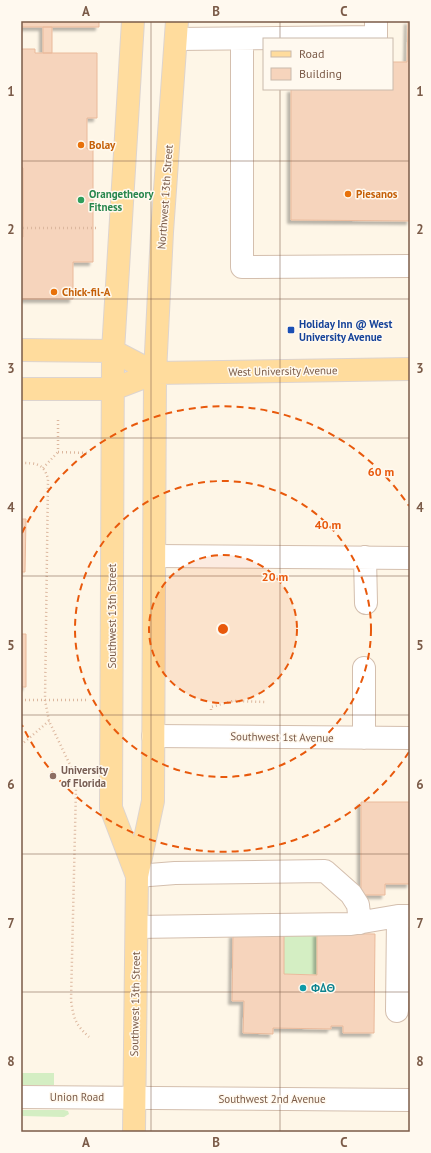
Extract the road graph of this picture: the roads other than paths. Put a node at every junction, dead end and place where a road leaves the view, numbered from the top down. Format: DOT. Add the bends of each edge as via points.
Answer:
graph roads {
  1 [pos="133,21"];
  2 [pos="376,21"];
  3 [pos="177,30"];
  4 [pos="309,38"];
  5 [pos="242,39"];
  6 [pos="263,39"];
  7 [pos="410,266"];
  8 [pos="21,350"];
  9 [pos="113,351"];
  10 [pos="410,369"];
  11 [pos="155,373"];
  12 [pos="21,389"];
  13 [pos="113,389"];
  14 [pos="155,556"];
  15 [pos="365,557"];
  16 [pos="410,558"];
  17 [pos="366,603"];
  18 [pos="364,668"];
  19 [pos="153,736"];
  20 [pos="364,738"];
  21 [pos="410,738"];
  22 [pos="137,876"];
  23 [pos="404,916"];
  24 [pos="360,923"];
  25 [pos="137,927"];
  26 [pos="397,1011"];
  27 [pos="21,1097"];
  28 [pos="134,1097"];
  29 [pos="410,1100"];
  30 [pos="134,1132"];
  1 -- 9 [label="main road"];
  2 -- 4 [label="street" via="376,37"];
  3 -- 5 [label="street"];
  3 -- 11 [label="main road, Northwest 13th Street" via="162,232"];
  5 -- 6 [label="street"];
  5 -- 7 [label="street" via="242,266"];
  8 -- 9 [label="main road, West University Avenue"];
  9 -- 11 [label="main road, West University Avenue"];
  9 -- 13 [label="main road, Southwest 13th Street"];
  10 -- 11 [label="main road, West University Avenue"];
  11 -- 13 [label="main road, West University Avenue"];
  11 -- 14 [label="main road, Southwest 13th Street"];
  12 -- 13 [label="main road, West University Avenue"];
  13 -- 22 [label="main road, Southwest 13th Street" via="111,808"];
  14 -- 15 [label="street"];
  14 -- 19 [label="main road, Southwest 13th Street"];
  15 -- 16 [label="street"];
  15 -- 17 [label="street"];
  18 -- 20 [label="street"];
  19 -- 20 [label="street, Southwest 1st Avenue"];
  19 -- 22 [label="main road, Southwest 13th Street" via="153,801"];
  20 -- 21 [label="street, Southwest 1st Avenue"];
  22 -- 24 [label="street" via="325,871 351,894 358,905"];
  22 -- 25 [label="main road, Southwest 13th Street"];
  23 -- 24 [label="street"];
  23 -- 26 [label="street"];
  24 -- 25 [label="street"];
  25 -- 28 [label="main road, Southwest 13th Street"];
  27 -- 28 [label="street, Union Road"];
  28 -- 29 [label="street, Southwest 2nd Avenue"];
  28 -- 30 [label="main road, Southwest 13th Street"];
}
